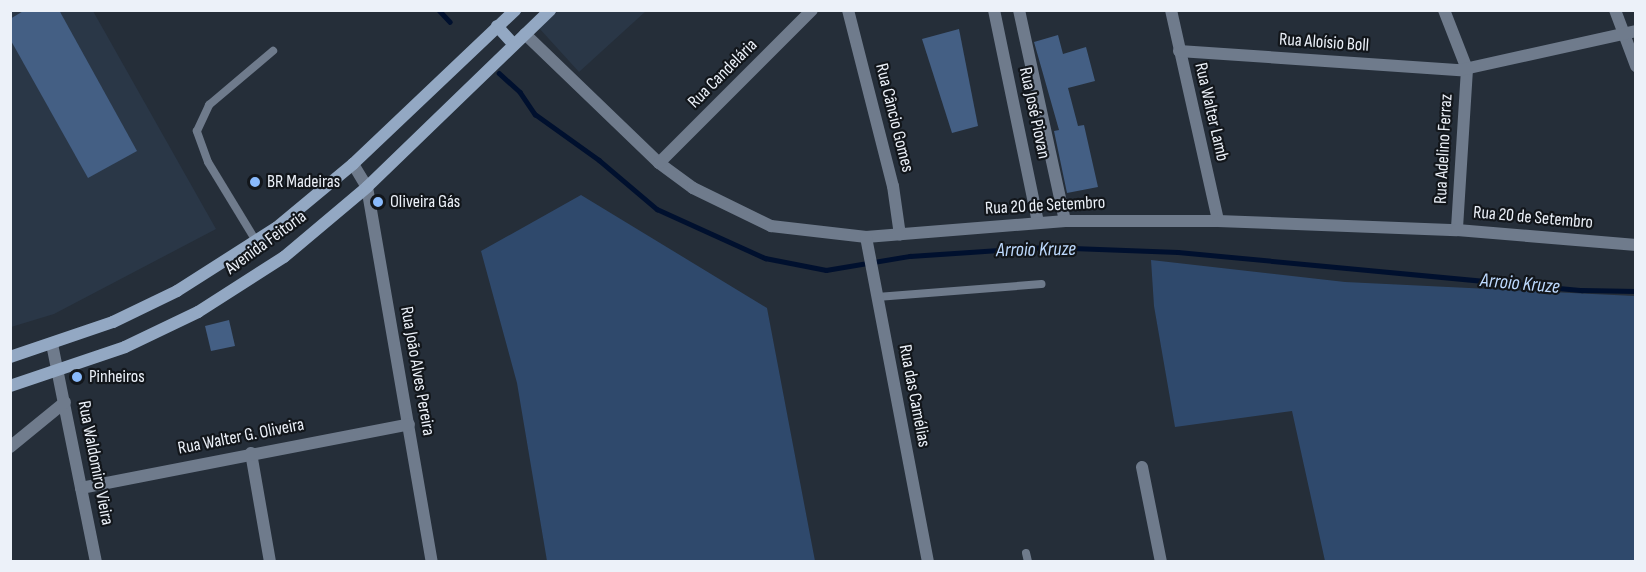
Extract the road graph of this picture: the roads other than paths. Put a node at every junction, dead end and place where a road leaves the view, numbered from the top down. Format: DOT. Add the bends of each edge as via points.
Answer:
graph roads {
  1 [pos="550,10"];
  2 [pos="812,10"];
  3 [pos="848,10"];
  4 [pos="994,10"];
  5 [pos="1019,10"];
  6 [pos="1171,10"];
  7 [pos="1443,10"];
  8 [pos="1615,10"];
  9 [pos="511,12"];
  10 [pos="497,26"];
  11 [pos="1629,32"];
  12 [pos="525,34"];
  13 [pos="513,44"];
  14 [pos="273,51"];
  15 [pos="1179,51"];
  16 [pos="1635,66"];
  17 [pos="1467,69"];
  18 [pos="659,163"];
  19 [pos="353,164"];
  20 [pos="367,187"];
  21 [pos="1218,220"];
  22 [pos="1065,221"];
  23 [pos="1038,222"];
  24 [pos="1457,230"];
  25 [pos="900,235"];
  26 [pos="866,237"];
  27 [pos="256,241"];
  28 [pos="1635,245"];
  29 [pos="1041,284"];
  30 [pos="877,297"];
  31 [pos="52,344"];
  32 [pos="10,357"];
  33 [pos="58,371"];
  34 [pos="10,386"];
  35 [pos="65,402"];
  36 [pos="409,424"];
  37 [pos="15,434"];
  38 [pos="10,447"];
  39 [pos="251,453"];
  40 [pos="1142,466"];
  41 [pos="81,488"];
  42 [pos="96,561"];
  43 [pos="270,561"];
  44 [pos="432,561"];
  45 [pos="928,561"];
  46 [pos="1161,561"];
  1 -- 12 [label="main road, Avenida Feitoria"];
  2 -- 18 [label="street, Rua Candelária"];
  3 -- 25 [label="street, Rua Câncio Gomes" via="893,186"];
  4 -- 23 [label="street, Rua José Piovan"];
  5 -- 22 [label="street, Rua José Piovan"];
  6 -- 15 [label="street, Rua Walter Lamb"];
  7 -- 17 [label="street"];
  8 -- 11 [label="street"];
  9 -- 10 [label="main road, Avenida Feitoria"];
  10 -- 13 [label="main road"];
  10 -- 19 [label="main road, Avenida Feitoria"];
  11 -- 16 [label="street"];
  11 -- 17 [label="street, Rua Aloísio Boll"];
  12 -- 13 [label="main road, Avenida Feitoria"];
  12 -- 18 [label="street, Rua 20 de Setembro"];
  13 -- 20 [label="main road, Avenida Feitoria"];
  14 -- 27 [label="lane" via="208,105 197,131 208,162"];
  15 -- 17 [label="street, Rua Aloísio Boll"];
  15 -- 21 [label="street, Rua Walter Lamb"];
  17 -- 24 [label="street, Rua Adelino Ferraz"];
  18 -- 26 [label="street, Rua 20 de Setembro" via="693,188 771,226"];
  19 -- 20 [label="street"];
  19 -- 27 [label="main road, Avenida Feitoria"];
  20 -- 33 [label="main road, Avenida Feitoria" via="284,257 198,312 125,347"];
  20 -- 36 [label="street, Rua João Alves Pereira"];
  21 -- 22 [label="street, Rua 20 de Setembro"];
  21 -- 24 [label="street, Rua 20 de Setembro"];
  22 -- 23 [label="street, Rua 20 de Setembro"];
  23 -- 25 [label="street, Rua 20 de Setembro"];
  24 -- 28 [label="street, Rua 20 de Setembro"];
  25 -- 26 [label="street, Rua 20 de Setembro"];
  26 -- 30 [label="street, Rua das Camélias"];
  27 -- 31 [label="main road, Avenida Feitoria" via="177,291 113,322"];
  29 -- 30 [label="lane"];
  30 -- 45 [label="street, Rua das Camélias"];
  31 -- 32 [label="main road, Avenida Feitoria"];
  31 -- 33 [label="street, Rua Waldomiro Vieira"];
  33 -- 34 [label="main road, Avenida Feitoria"];
  33 -- 35 [label="street, Rua Waldomiro Vieira"];
  35 -- 37 [label="street"];
  35 -- 41 [label="street, Rua Waldomiro Vieira"];
  36 -- 39 [label="street, Rua Walter G. Oliveira"];
  36 -- 44 [label="street, Rua João Alves Pereira"];
  37 -- 38 [label="street"];
  39 -- 41 [label="street, Rua Walter G. Oliveira"];
  39 -- 43 [label="street"];
  40 -- 46 [label="street"];
  41 -- 42 [label="street, Rua Waldomiro Vieira"];
}
